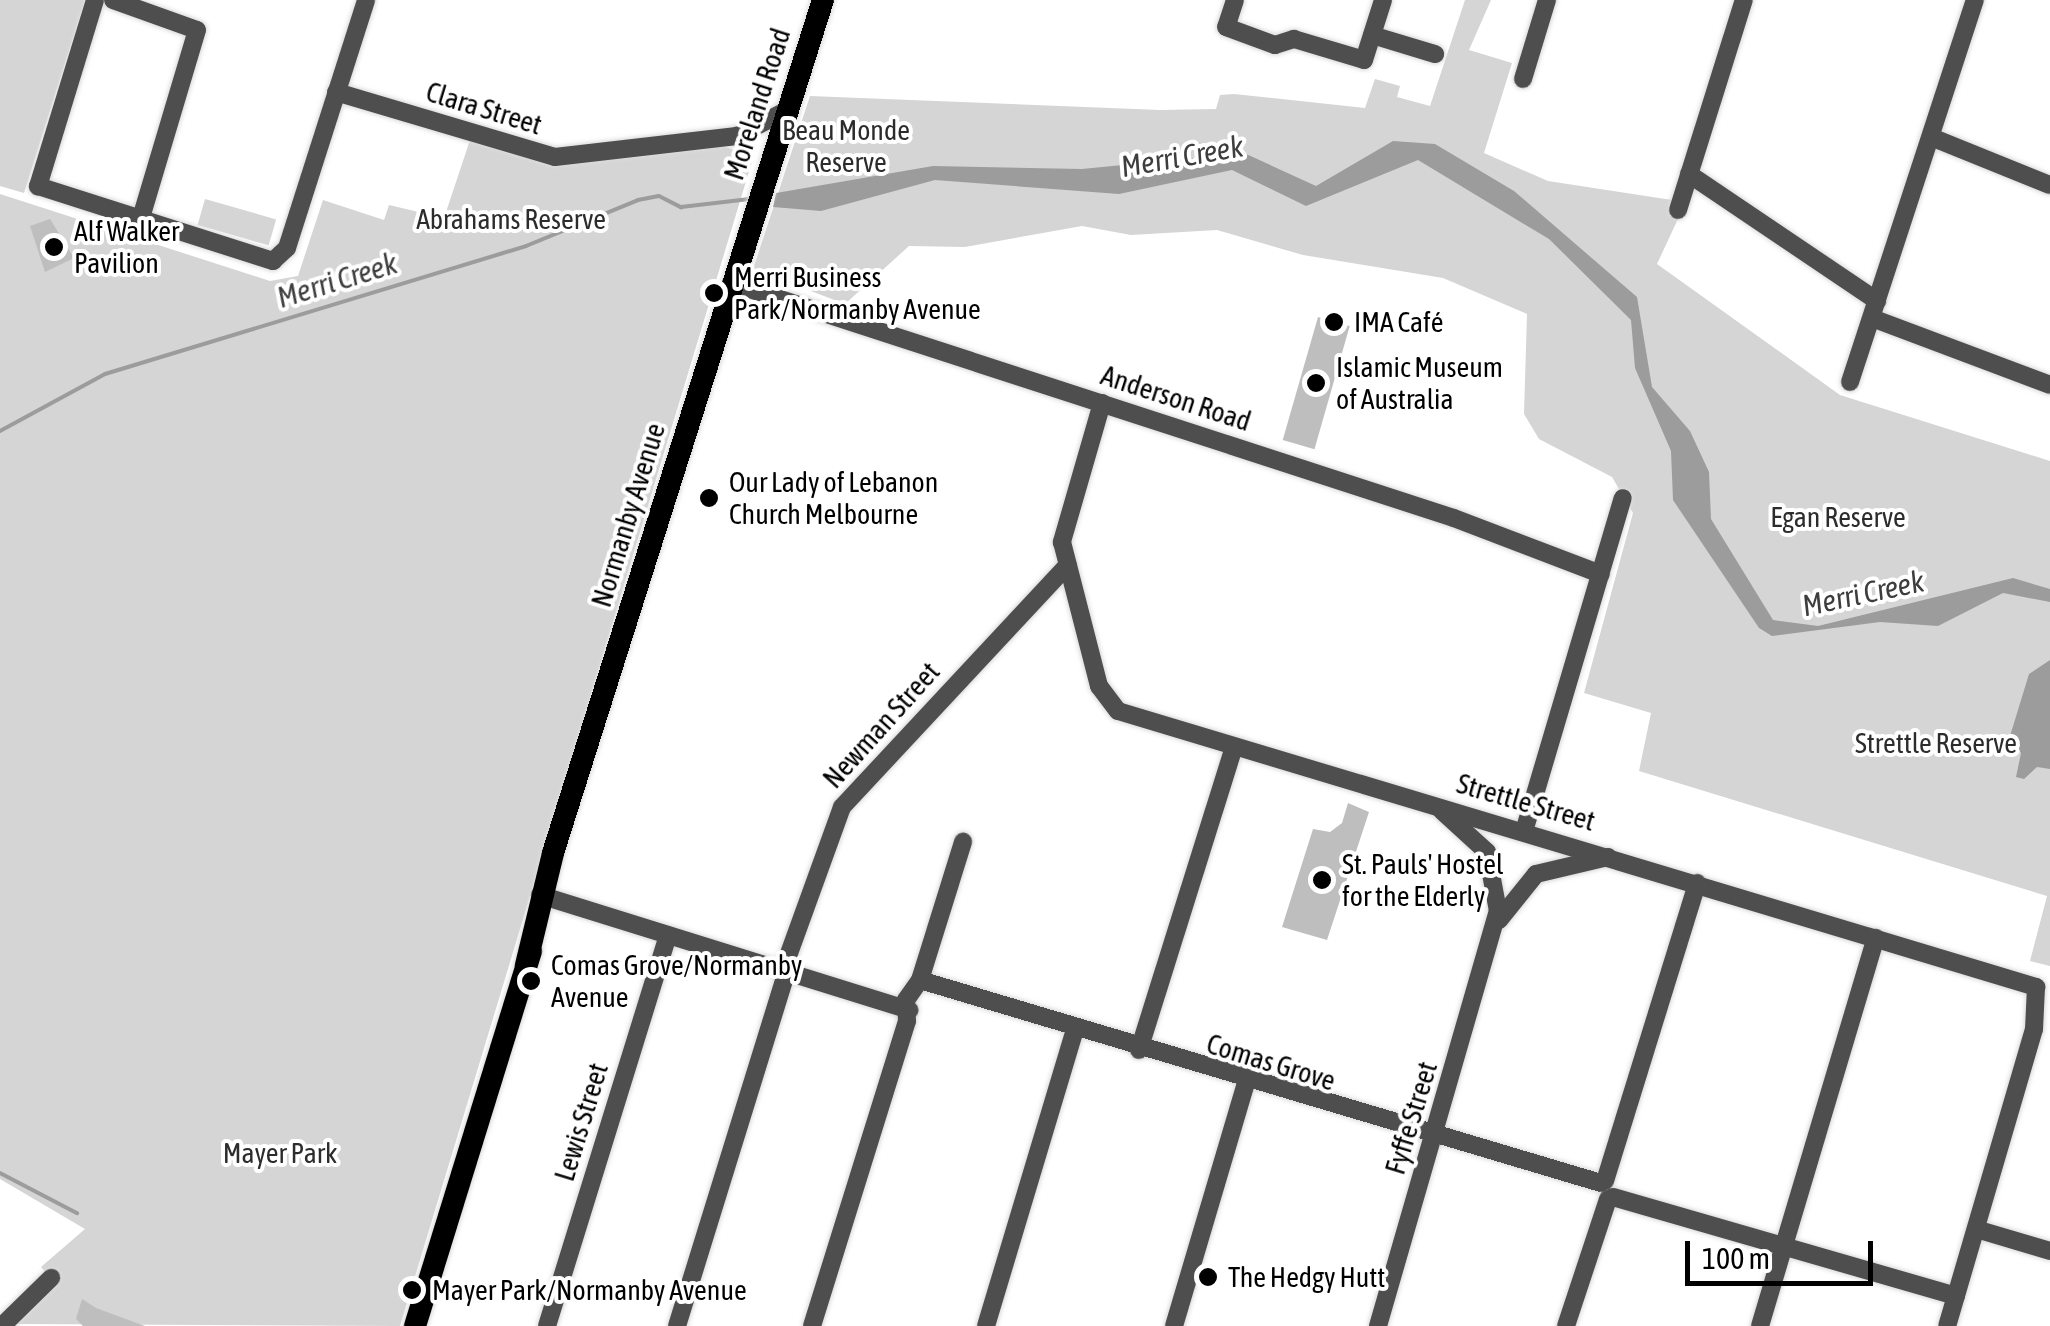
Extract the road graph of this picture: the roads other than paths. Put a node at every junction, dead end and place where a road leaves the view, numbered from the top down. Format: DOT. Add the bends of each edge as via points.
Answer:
graph roads {
  1 [pos="96,0"];
  2 [pos="113,0"];
  3 [pos="366,0"];
  4 [pos="823,0"];
  5 [pos="1235,0"];
  6 [pos="1383,0"];
  7 [pos="1548,0"];
  8 [pos="1744,0"];
  9 [pos="1975,0"];
  10 [pos="1372,34"];
  11 [pos="1435,54"];
  12 [pos="1523,79"];
  13 [pos="336,92"];
  14 [pos="784,112"];
  15 [pos="737,136"];
  16 [pos="1931,137"];
  17 [pos="767,166"];
  18 [pos="1690,174"];
  19 [pos="2050,185"];
  20 [pos="1678,210"];
  21 [pos="140,221"];
  22 [pos="749,228"];
  23 [pos="731,282"];
  24 [pos="1874,309"];
  25 [pos="1850,382"];
  26 [pos="2050,385"];
  27 [pos="1102,403"];
  28 [pos="1624,498"];
  29 [pos="1068,565"];
  30 [pos="1601,574"];
  31 [pos="1074,590"];
  32 [pos="1036,595"];
  33 [pos="1234,748"];
  34 [pos="1430,804"];
  35 [pos="1525,828"];
  36 [pos="963,842"];
  37 [pos="1616,856"];
  38 [pos="1696,883"];
  39 [pos="545,896"];
  40 [pos="1496,924"];
  41 [pos="668,935"];
  42 [pos="1876,938"];
  43 [pos="785,971"];
  44 [pos="915,996"];
  45 [pos="1075,1030"];
  46 [pos="2042,1031"];
  47 [pos="1139,1050"];
  48 [pos="1246,1083"];
  49 [pos="1434,1138"];
  50 [pos="1607,1190"];
  51 [pos="1976,1228"];
  52 [pos="1785,1241"];
  53 [pos="2050,1250"];
  54 [pos="51,1278"];
  55 [pos="1956,1296"];
  56 [pos="2,1326"];
  57 [pos="414,1326"];
  58 [pos="547,1326"];
  59 [pos="677,1326"];
  60 [pos="812,1326"];
  61 [pos="986,1326"];
  62 [pos="1174,1326"];
  63 [pos="1378,1326"];
  64 [pos="1566,1326"];
  65 [pos="1760,1326"];
  66 [pos="1947,1326"];
  1 -- 21 [label="street" via="38,186"];
  2 -- 21 [label="street" via="197,30"];
  3 -- 13 [label="street"];
  4 -- 14 [label="main road, Moreland Road"];
  5 -- 10 [label="street" via="1226,27 1241,32 1364,60"];
  6 -- 10 [label="street"];
  7 -- 12 [label="street"];
  8 -- 18 [label="street"];
  9 -- 16 [label="street"];
  10 -- 11 [label="street"];
  13 -- 15 [label="street, Clara Street" via="555,157"];
  13 -- 21 [label="street" via="287,248 268,261"];
  14 -- 15 [label="street, Clara Street"];
  14 -- 17 [label="main road, Moreland Road"];
  15 -- 17 [label="street" via="760,143"];
  16 -- 19 [label="street"];
  16 -- 24 [label="street"];
  17 -- 22 [label="main road, Moreland Road"];
  18 -- 20 [label="street"];
  18 -- 24 [label="street"];
  22 -- 23 [label="main road, Normanby Avenue"];
  23 -- 27 [label="street, Anderson Road"];
  23 -- 39 [label="main road, Normanby Avenue"];
  24 -- 25 [label="street"];
  24 -- 26 [label="street"];
  27 -- 29 [label="street" via="1064,527"];
  27 -- 30 [label="street, Anderson Road"];
  28 -- 30 [label="street"];
  29 -- 31 [label="street"];
  29 -- 32 [label="street, Newman Street"];
  30 -- 35 [label="street"];
  31 -- 32 [label="street"];
  31 -- 33 [label="street, Strettle Street" via="1099,686 1112,706"];
  32 -- 43 [label="street, Newman Street" via="842,807"];
  33 -- 34 [label="street, Strettle Street"];
  33 -- 47 [label="street"];
  34 -- 35 [label="street, Strettle Street"];
  34 -- 40 [label="street, Fyffe Street" via="1487,852 1496,879"];
  35 -- 37 [label="street, Strettle Street"];
  36 -- 44 [label="street"];
  37 -- 38 [label="street, Strettle Street"];
  37 -- 40 [label="street, Fyffe Street" via="1562,862 1536,874"];
  38 -- 42 [label="street, Strettle Street"];
  38 -- 50 [label="street"];
  39 -- 41 [label="street, Comas Grove"];
  39 -- 57 [label="main road, Normanby Avenue"];
  40 -- 49 [label="street, Fyffe Street"];
  41 -- 43 [label="street, Comas Grove"];
  41 -- 58 [label="street, Lewis Street"];
  42 -- 46 [label="street, Strettle Street" via="2028,982 2040,994"];
  42 -- 52 [label="street"];
  43 -- 44 [label="street, Comas Grove" via="882,1000"];
  43 -- 59 [label="street, Newman Street"];
  44 -- 45 [label="street, Comas Grove" via="949,992"];
  44 -- 60 [label="street"];
  45 -- 47 [label="street, Comas Grove"];
  45 -- 61 [label="street"];
  46 -- 51 [label="street"];
  47 -- 48 [label="street, Comas Grove"];
  48 -- 49 [label="street, Comas Grove"];
  48 -- 62 [label="street"];
  49 -- 50 [label="street, Comas Grove"];
  49 -- 63 [label="street, Fyffe Street"];
  50 -- 52 [label="street, Comas Grove"];
  50 -- 64 [label="street"];
  51 -- 53 [label="street"];
  51 -- 55 [label="street"];
  52 -- 55 [label="street, Comas Grove"];
  52 -- 65 [label="street"];
  54 -- 56 [label="street"];
  55 -- 66 [label="street"];
}
